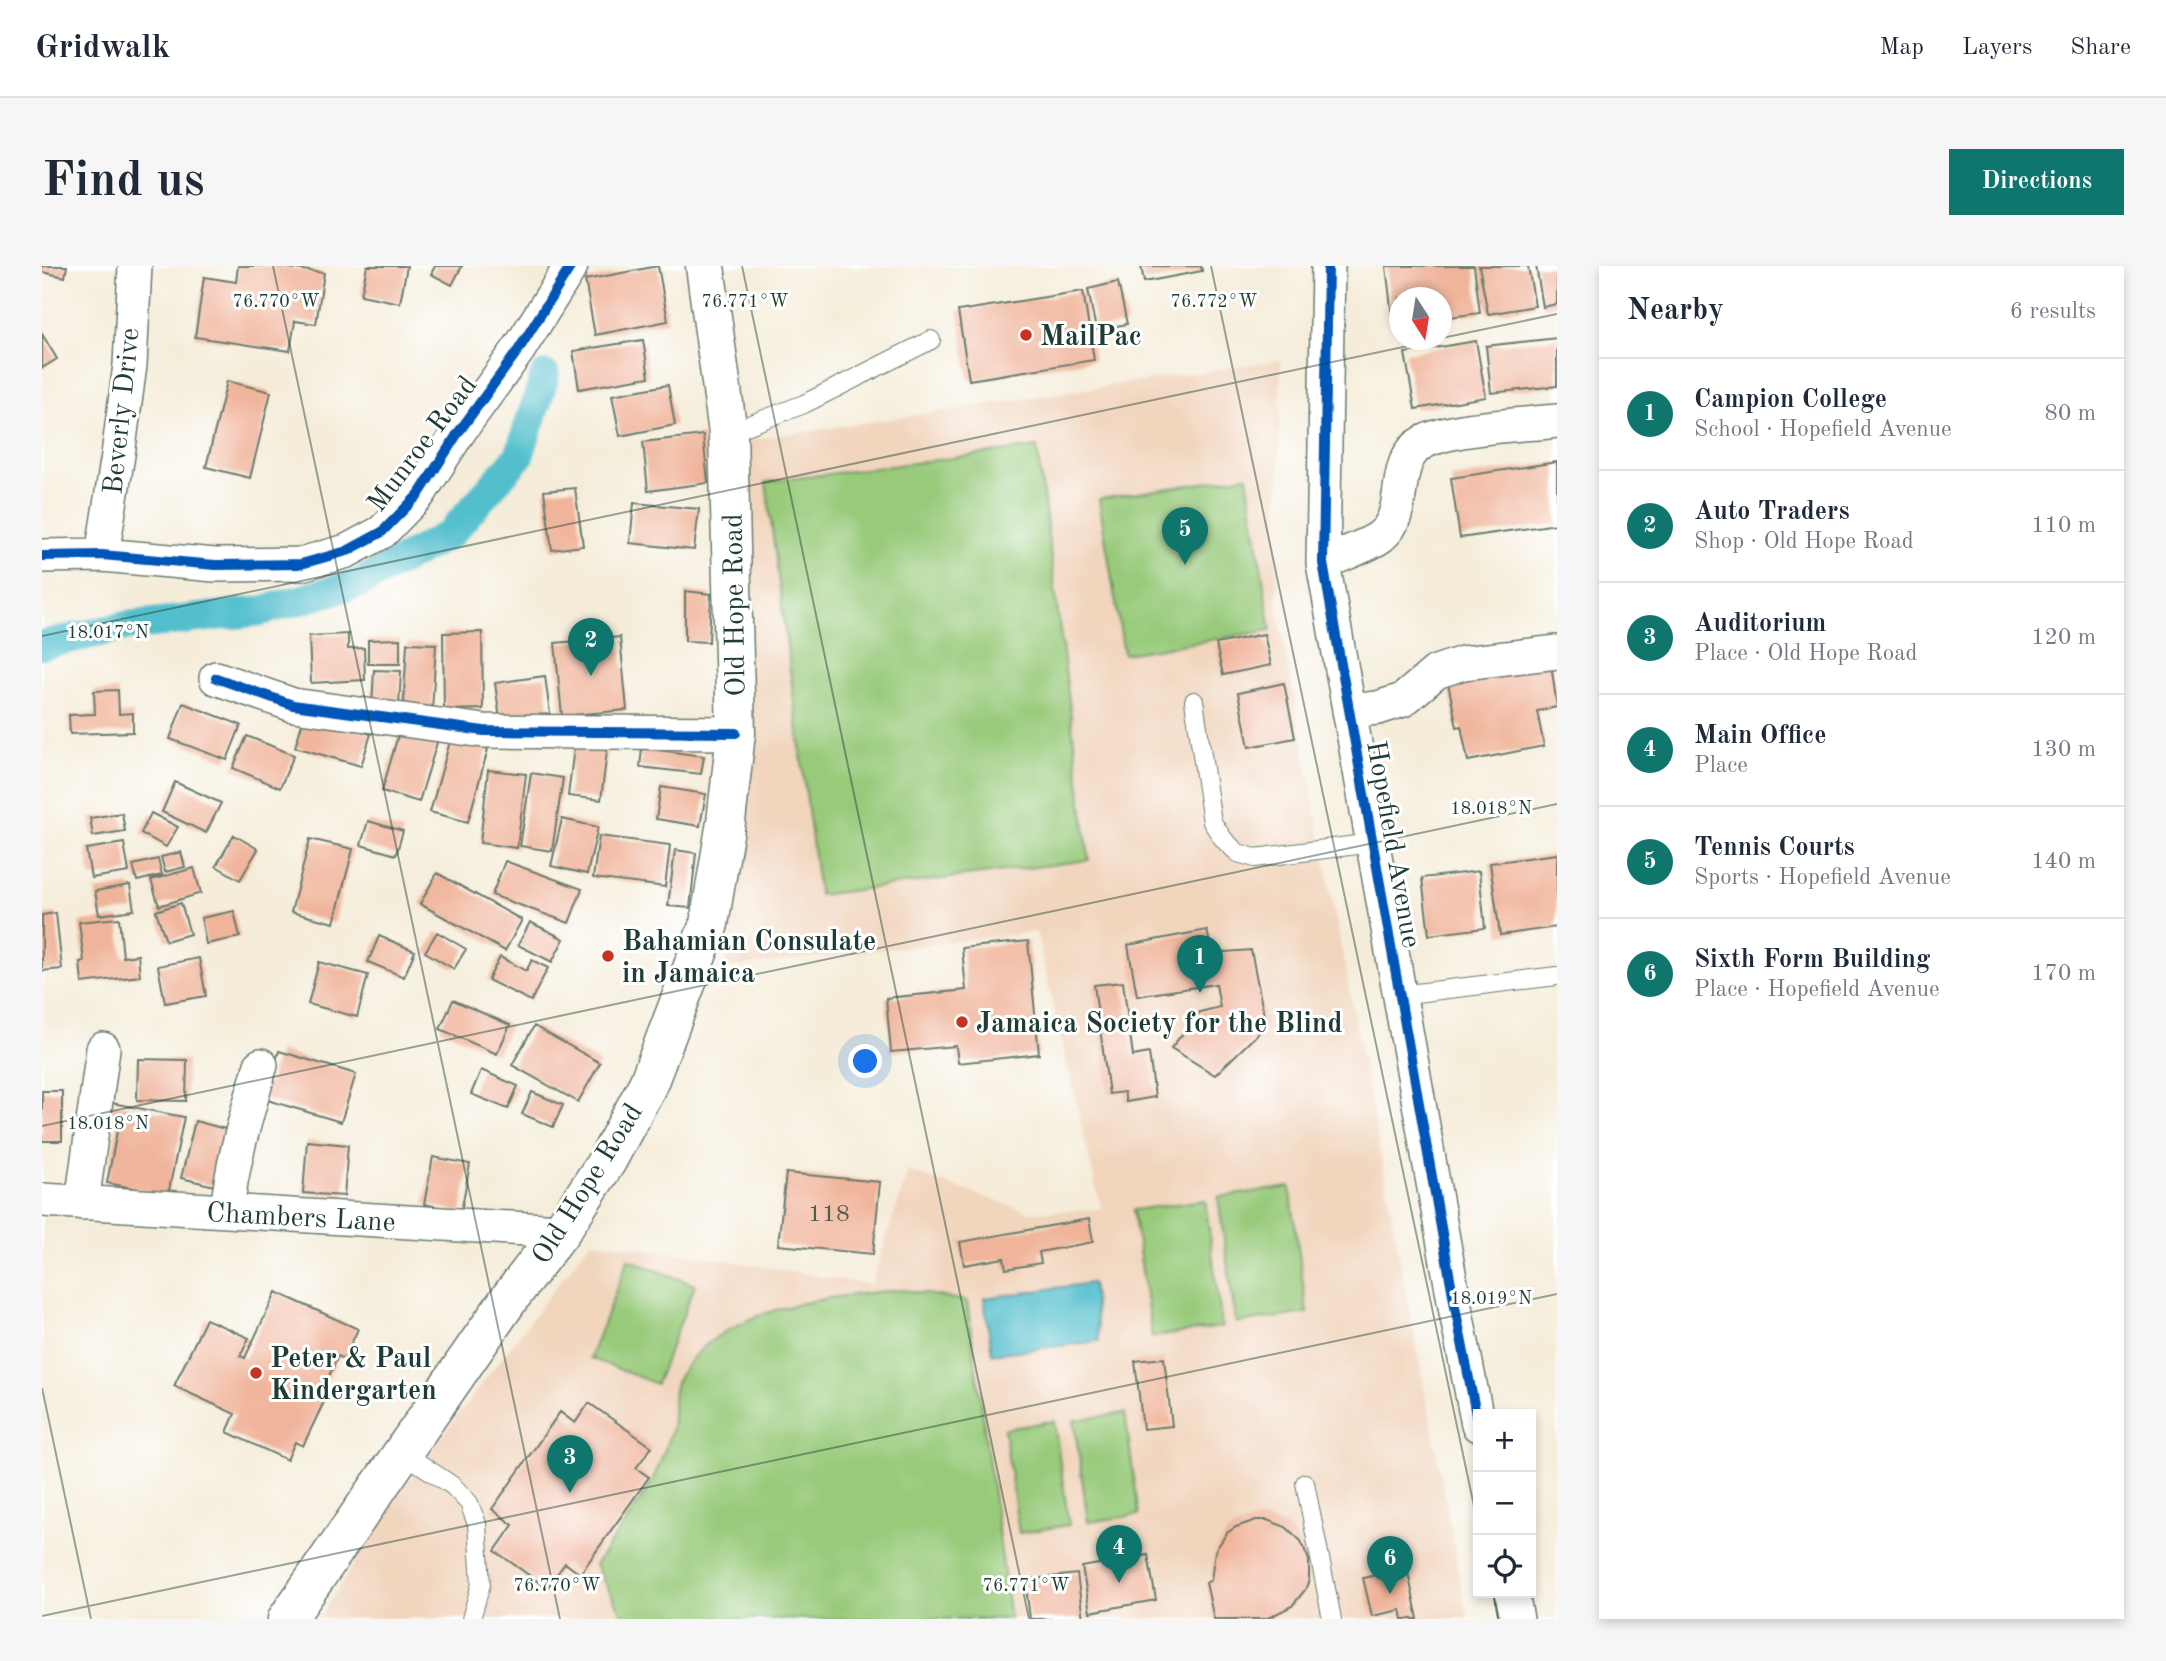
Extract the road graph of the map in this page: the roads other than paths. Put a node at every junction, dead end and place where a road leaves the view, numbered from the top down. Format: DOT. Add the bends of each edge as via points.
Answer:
graph roads {
  1 [pos="135,266"];
  2 [pos="544,266"];
  3 [pos="571,266"];
  4 [pos="705,266"];
  5 [pos="1328,266"];
  6 [pos="931,340"];
  7 [pos="519,349"];
  8 [pos="1557,421"];
  9 [pos="728,433"];
  10 [pos="102,555"];
  11 [pos="42,556"];
  12 [pos="1322,563"];
  13 [pos="1557,652"];
  14 [pos="216,678"];
  15 [pos="1194,701"];
  16 [pos="1349,710"];
  17 [pos="736,733"];
  18 [pos="1372,843"];
  19 [pos="1557,976"];
  20 [pos="1399,995"];
  21 [pos="103,1049"];
  22 [pos="261,1065"];
  23 [pos="42,1200"];
  24 [pos="82,1203"];
  25 [pos="227,1211"];
  26 [pos="561,1231"];
  27 [pos="1475,1409"];
  28 [pos="402,1452"];
  29 [pos="1306,1483"];
  30 [pos="1513,1598"];
  31 [pos="287,1619"];
  32 [pos="471,1619"];
  33 [pos="1332,1619"];
  34 [pos="1517,1619"];
  1 -- 10 [label="street, Beverly Drive" via="130,365"];
  2 -- 7 [label="street, Munroe Road"];
  3 -- 7 [label="street, Munroe Road"];
  4 -- 9 [label="main road, Old Hope Road"];
  5 -- 12 [label="street, Hopefield Avenue"];
  6 -- 9 [label="lane" via="804,404"];
  7 -- 10 [label="street, Munroe Road" via="418,494 382,532 347,551 301,564 215,565"];
  8 -- 12 [label="street" via="1459,432 1424,442 1407,457 1395,519 1381,537"];
  9 -- 17 [label="main road, Old Hope Road"];
  10 -- 11 [label="street, Munroe Road"];
  12 -- 16 [label="street, Hopefield Avenue"];
  13 -- 16 [label="street" via="1463,663 1436,672 1403,700"];
  14 -- 17 [label="street" via="293,705 484,731"];
  15 -- 18 [label="lane" via="1212,822 1238,853 1255,858"];
  16 -- 18 [label="street, Hopefield Avenue"];
  17 -- 26 [label="main road, Old Hope Road" via="709,924 648,1084 607,1161"];
  18 -- 20 [label="street, Hopefield Avenue"];
  19 -- 20 [label="lane"];
  20 -- 27 [label="street, Hopefield Avenue"];
  21 -- 24 [label="street"];
  22 -- 25 [label="street" via="230,1179"];
  23 -- 24 [label="street, Chambers Lane"];
  24 -- 25 [label="street, Chambers Lane"];
  25 -- 26 [label="street, Chambers Lane"];
  26 -- 28 [label="main road, Old Hope Road"];
  28 -- 31 [label="main road, Old Hope Road"];
  28 -- 32 [label="lane" via="470,1503 477,1524 481,1584"];
  29 -- 33 [label="lane"];
  30 -- 34 [label="street"];
}
